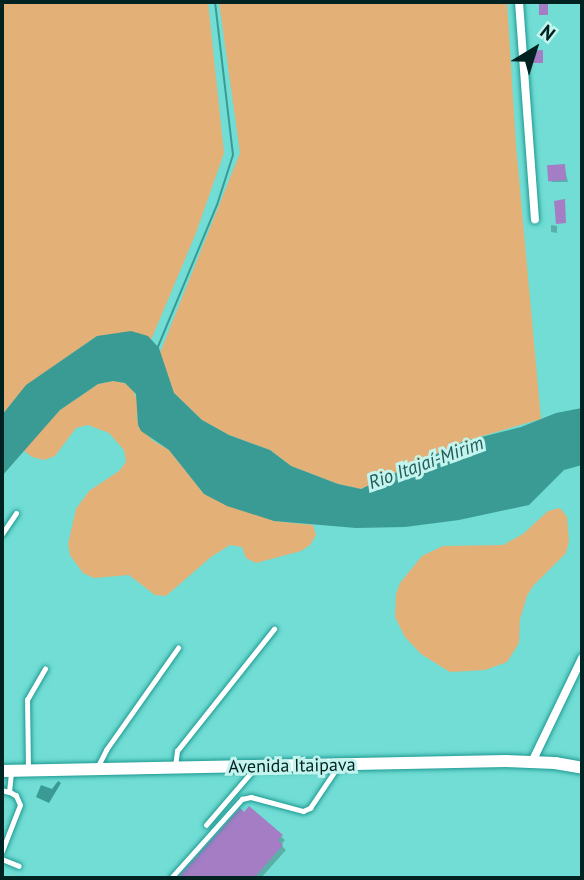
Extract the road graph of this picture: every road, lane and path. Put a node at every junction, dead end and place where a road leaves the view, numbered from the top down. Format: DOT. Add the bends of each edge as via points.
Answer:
graph roads {
  1 [pos="519,2"];
  2 [pos="536,219"];
  3 [pos="16,513"];
  4 [pos="2,534"];
  5 [pos="274,629"];
  6 [pos="178,648"];
  7 [pos="582,658"];
  8 [pos="45,669"];
  9 [pos="532,762"];
  10 [pos="339,765"];
  11 [pos="256,766"];
  12 [pos="175,768"];
  13 [pos="582,768"];
  14 [pos="96,769"];
  15 [pos="28,770"];
  16 [pos="6,771"];
  17 [pos="2,790"];
  18 [pos="9,792"];
  19 [pos="206,825"];
  20 [pos="2,851"];
  21 [pos="2,859"];
  22 [pos="19,866"];
  23 [pos="171,878"];
  1 -- 2 [label="street"];
  3 -- 4 [label="lane"];
  5 -- 12 [label="lane" via="177,751"];
  6 -- 14 [label="lane"];
  7 -- 9 [label="street"];
  8 -- 15 [label="lane" via="27,700"];
  9 -- 10 [label="street, Avenida Itaipava"];
  9 -- 13 [label="street, Avenida Itaipava"];
  10 -- 11 [label="street, Avenida Itaipava"];
  10 -- 23 [label="lane" via="310,808 303,811 251,796 242,799"];
  11 -- 12 [label="street, Avenida Itaipava"];
  11 -- 19 [label="lane"];
  12 -- 14 [label="street, Avenida Itaipava"];
  14 -- 15 [label="street, Avenida Itaipava"];
  15 -- 16 [label="street, Avenida Itaipava"];
  16 -- 18 [label="lane"];
  17 -- 18 [label="lane"];
  18 -- 20 [label="lane" via="20,805"];
  21 -- 22 [label="lane"];
}
